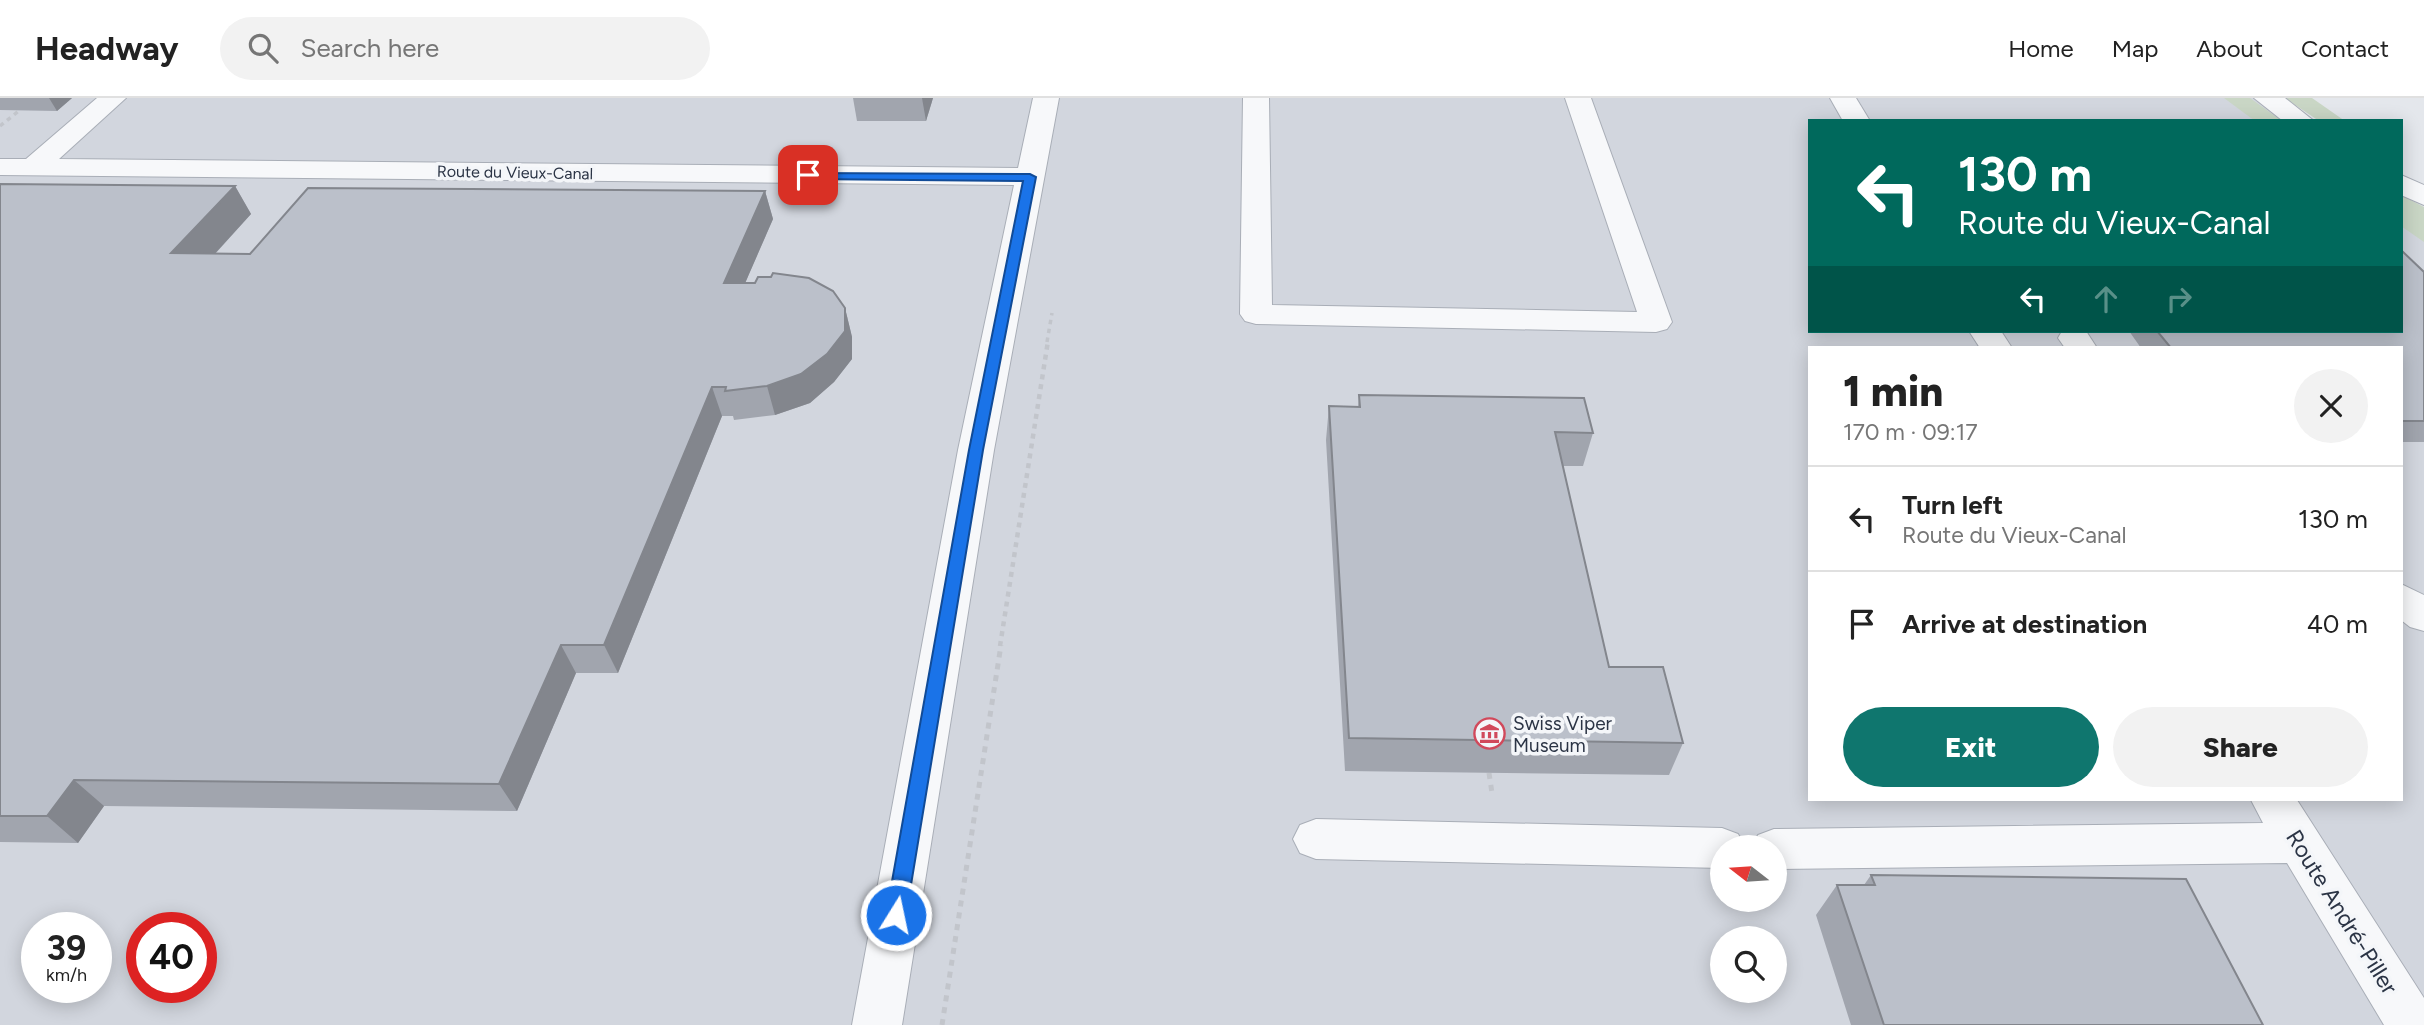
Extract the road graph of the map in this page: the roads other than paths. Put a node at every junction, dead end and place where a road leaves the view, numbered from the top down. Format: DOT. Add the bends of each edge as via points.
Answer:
graph roads {
  1 [pos="113,98"];
  2 [pos="1046,98"];
  3 [pos="1256,98"];
  4 [pos="1578,98"];
  5 [pos="1843,98"];
  6 [pos="2267,98"];
  7 [pos="1856,119"];
  8 [pos="2298,119"];
  9 [pos="0,167"];
  10 [pos="33,167"];
  11 [pos="1030,177"];
  12 [pos="2403,185"];
  13 [pos="2424,196"];
  14 [pos="2424,578"];
  15 [pos="2403,590"];
  16 [pos="2403,600"];
  17 [pos="2424,616"];
  18 [pos="2274,801"];
  19 [pos="1316,839"];
  20 [pos="2300,844"];
  21 [pos="1710,848"];
  22 [pos="1787,849"];
  23 [pos="877,1025"];
  24 [pos="2412,1025"];
  1 -- 10 [label="street"];
  2 -- 11 [label="street"];
  3 -- 4 [label="street" via="1256,314 1656,322"];
  5 -- 7 [label="street"];
  6 -- 8 [label="street"];
  9 -- 10 [label="street, Route du Vieux-Canal"];
  10 -- 11 [label="street, Route du Vieux-Canal"];
  11 -- 23 [label="street" via="976,450"];
  12 -- 13 [label="street"];
  14 -- 15 [label="street"];
  16 -- 17 [label="street"];
  18 -- 20 [label="street, Route André-Piller"];
  19 -- 21 [label="street"];
  20 -- 22 [label="street"];
  20 -- 24 [label="street, Route André-Piller"];
}
